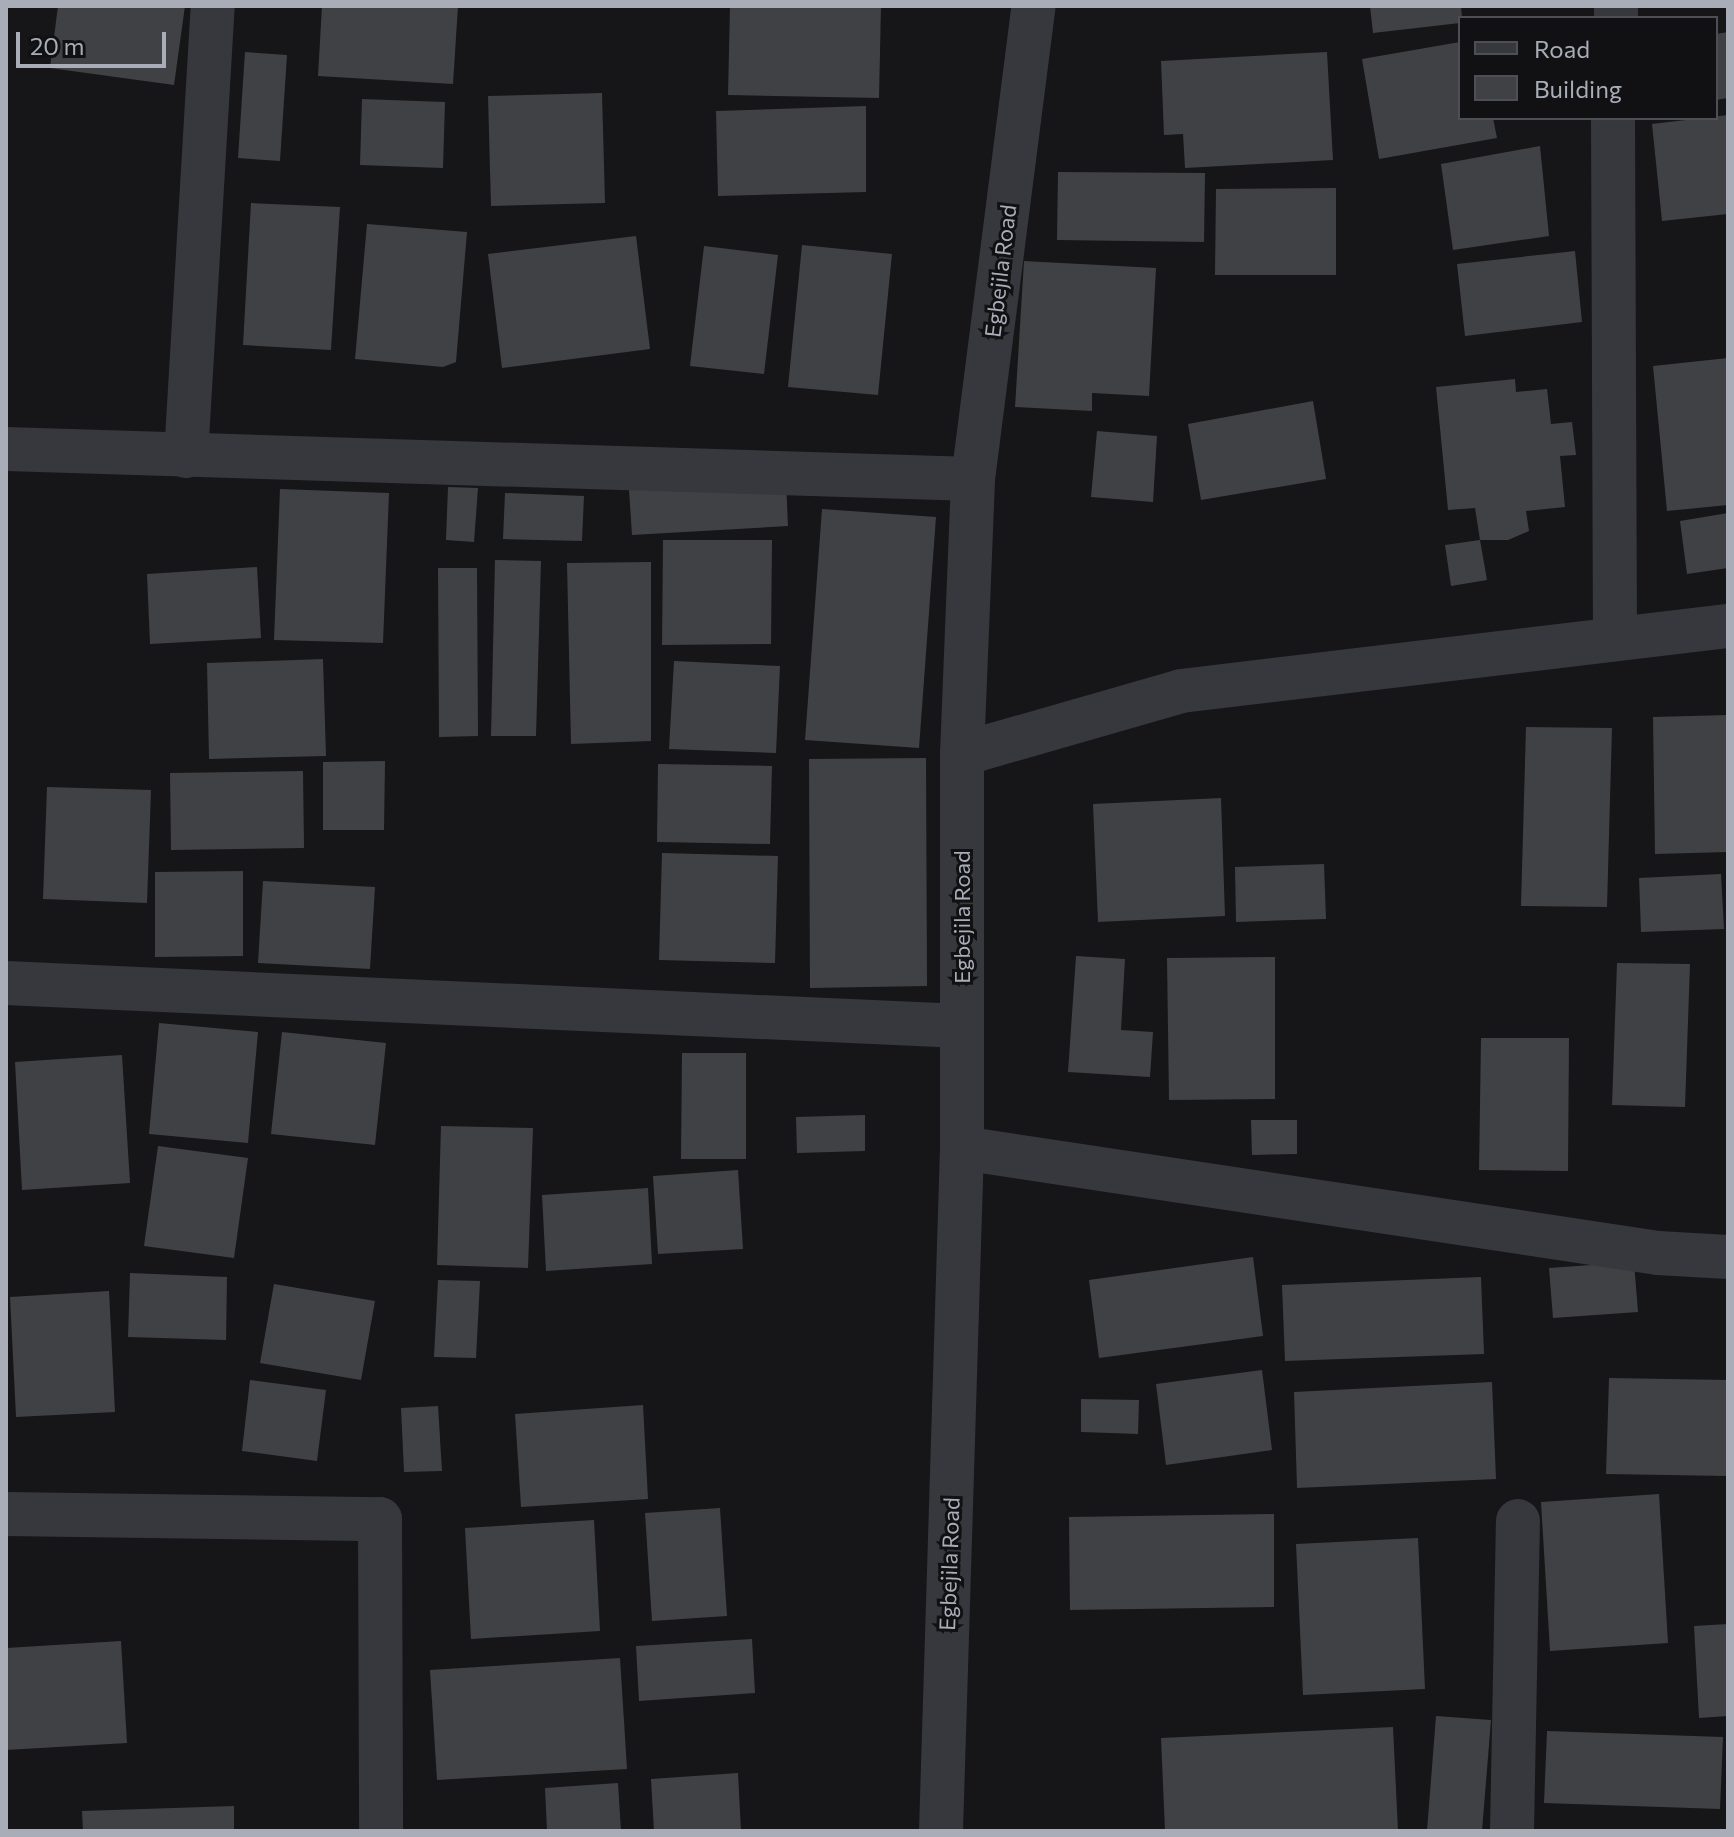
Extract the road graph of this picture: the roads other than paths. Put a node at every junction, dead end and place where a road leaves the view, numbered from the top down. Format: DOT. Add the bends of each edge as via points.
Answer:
graph roads {
  1 [pos="213,6"];
  2 [pos="1034,6"];
  3 [pos="1613,120"];
  4 [pos="6,449"];
  5 [pos="186,456"];
  6 [pos="973,479"];
  7 [pos="1728,626"];
  8 [pos="1615,637"];
  9 [pos="962,754"];
  10 [pos="6,983"];
  11 [pos="961,1026"];
  12 [pos="962,1148"];
  13 [pos="1728,1257"];
  14 [pos="6,1514"];
  15 [pos="1518,1521"];
  16 [pos="381,1831"];
  17 [pos="941,1831"];
  18 [pos="1512,1831"];
  1 -- 5 [label="street"];
  2 -- 6 [label="street, Egbejila Road"];
  3 -- 8 [label="street"];
  4 -- 5 [label="street"];
  5 -- 6 [label="street"];
  6 -- 9 [label="street, Egbejila Road"];
  7 -- 8 [label="street"];
  8 -- 9 [label="street" via="1181,691"];
  9 -- 11 [label="street, Egbejila Road"];
  10 -- 11 [label="street"];
  11 -- 12 [label="street, Egbejila Road"];
  12 -- 13 [label="street" via="1658,1253"];
  12 -- 17 [label="street, Egbejila Road"];
  14 -- 16 [label="street" via="380,1519"];
  15 -- 18 [label="street"];
}
